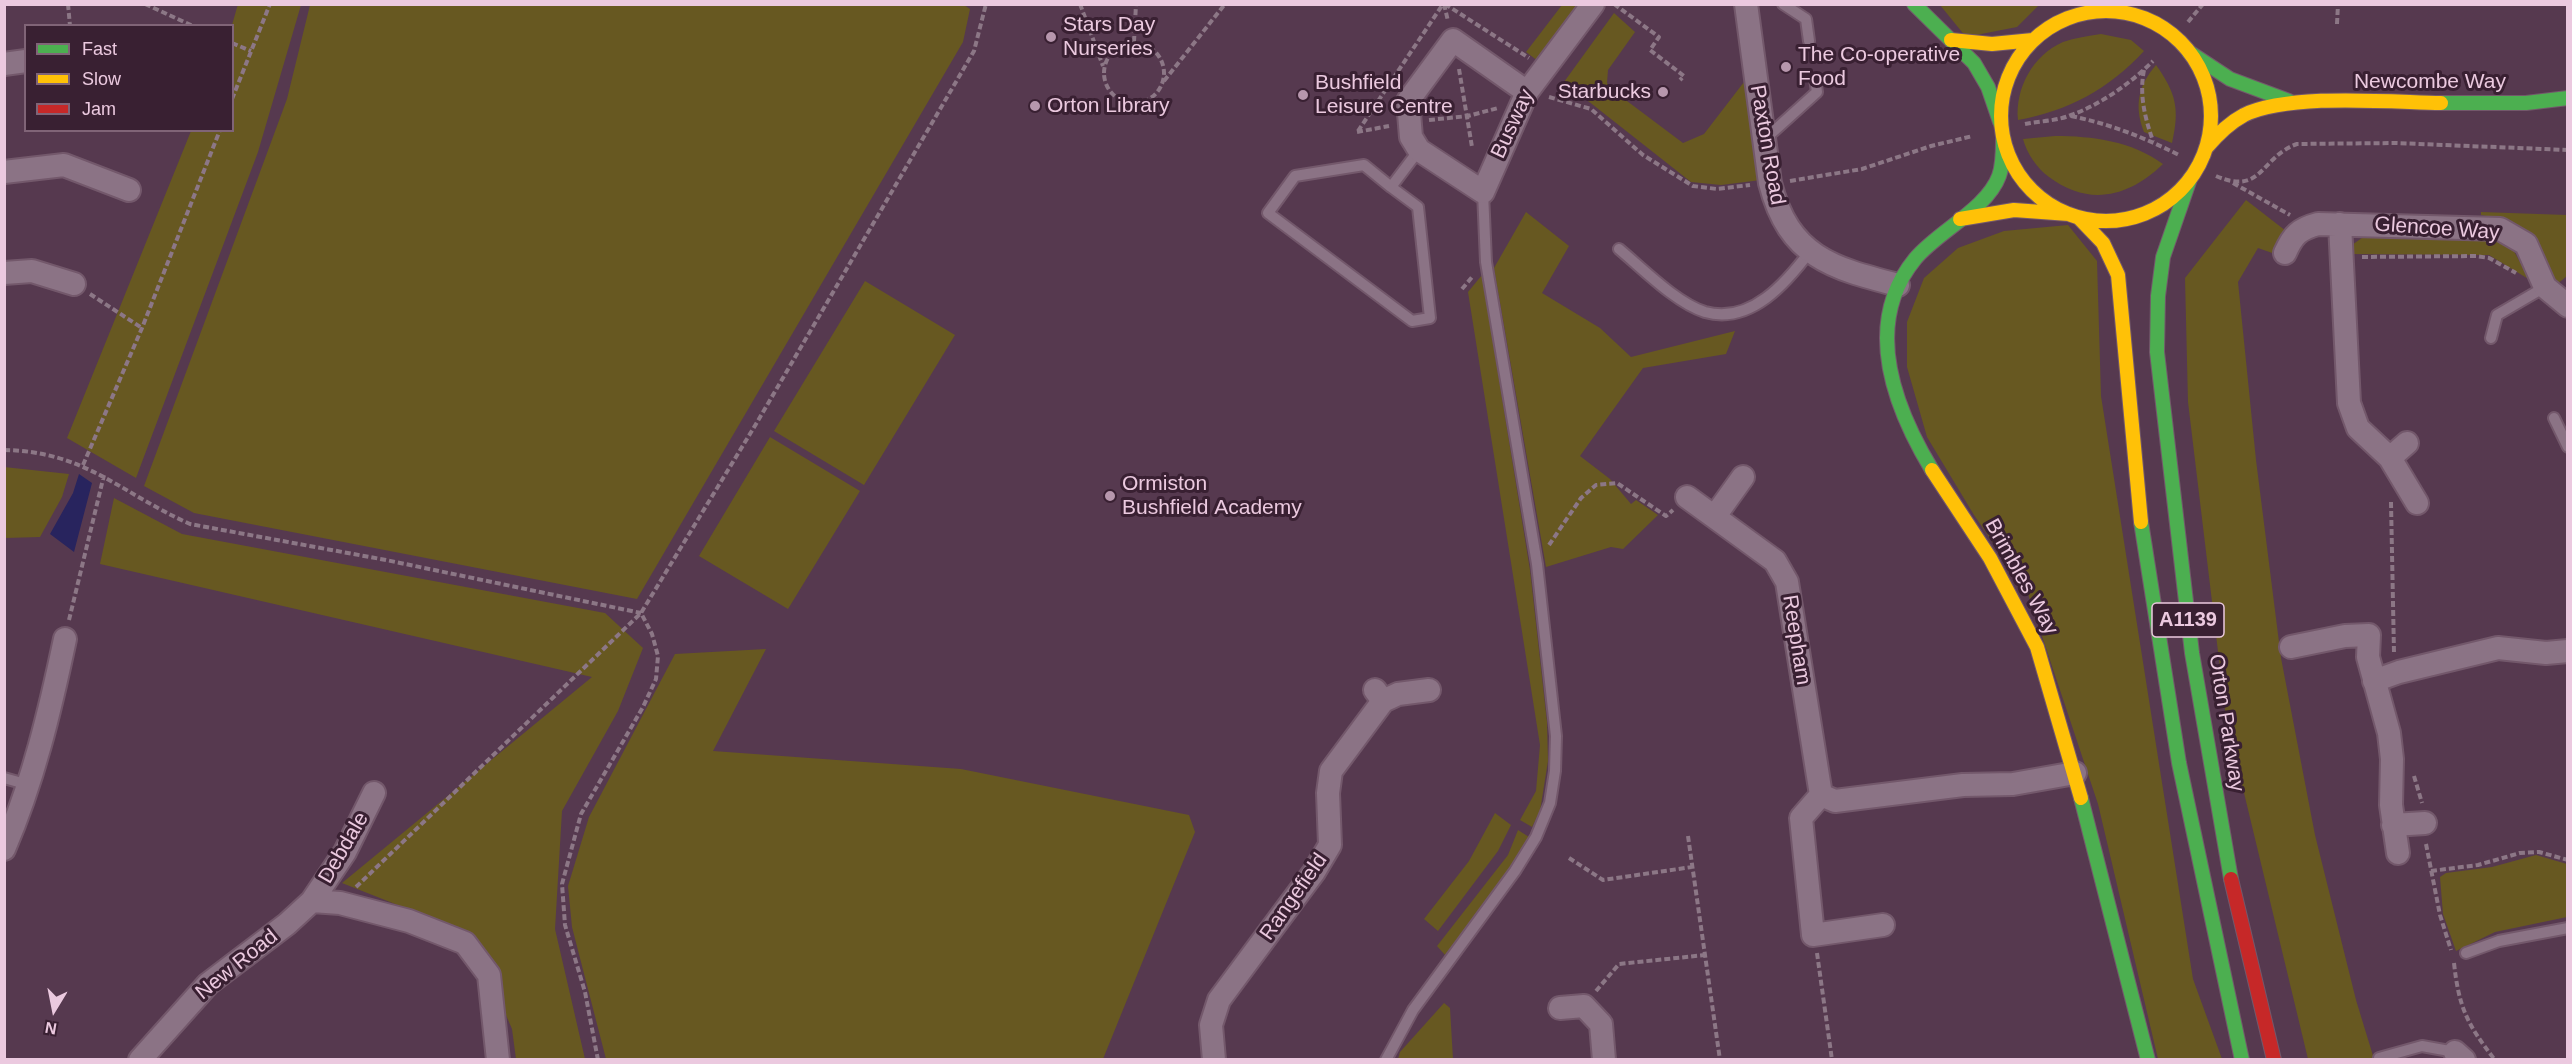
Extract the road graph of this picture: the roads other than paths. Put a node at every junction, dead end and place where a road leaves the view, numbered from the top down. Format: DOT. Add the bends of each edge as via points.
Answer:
graph roads {
  1 [pos="1593,4"];
  2 [pos="1746,4"];
  3 [pos="1783,4"];
  4 [pos="1914,4"];
  5 [pos="2067,4"];
  6 [pos="2146,4"];
  7 [pos="2057,22"];
  8 [pos="2165,29"];
  9 [pos="1951,40"];
  10 [pos="2033,40"];
  11 [pos="1809,41"];
  12 [pos="2189,51"];
  13 [pos="24,61"];
  14 [pos="4,64"];
  15 [pos="1815,79"];
  16 [pos="1535,94"];
  17 [pos="2568,98"];
  18 [pos="2292,102"];
  19 [pos="2000,122"];
  20 [pos="1764,140"];
  21 [pos="2003,140"];
  22 [pos="2206,148"];
  23 [pos="1419,150"];
  24 [pos="4,172"];
  25 [pos="2190,179"];
  26 [pos="1391,187"];
  27 [pos="129,190"];
  28 [pos="1483,192"];
  29 [pos="2074,216"];
  30 [pos="1960,219"];
  31 [pos="2340,224"];
  32 [pos="1618,249"];
  33 [pos="1811,250"];
  34 [pos="2285,253"];
  35 [pos="4,273"];
  36 [pos="74,284"];
  37 [pos="1898,285"];
  38 [pos="2539,290"];
  39 [pos="2568,306"];
  40 [pos="2491,338"];
  41 [pos="2554,418"];
  42 [pos="2407,443"];
  43 [pos="2568,447"];
  44 [pos="2390,458"];
  45 [pos="1743,477"];
  46 [pos="1687,497"];
  47 [pos="2417,503"];
  48 [pos="1715,516"];
  49 [pos="65,639"];
  50 [pos="2291,647"];
  51 [pos="2568,651"];
  52 [pos="2374,681"];
  53 [pos="1429,690"];
  54 [pos="2075,773"];
  55 [pos="4,778"];
  56 [pos="29,785"];
  57 [pos="374,793"];
  58 [pos="1821,795"];
  59 [pos="2425,823"];
  60 [pos="2393,825"];
  61 [pos="4,849"];
  62 [pos="2398,853"];
  63 [pos="312,901"];
  64 [pos="1883,925"];
  65 [pos="2568,928"];
  66 [pos="2466,953"];
  67 [pos="1560,1008"];
  68 [pos="2460,1055"];
  69 [pos="2379,1058"];
  70 [pos="140,1059"];
  71 [pos="498,1059"];
  72 [pos="1214,1059"];
  73 [pos="1386,1059"];
  74 [pos="1604,1059"];
  75 [pos="2148,1059"];
  76 [pos="2242,1059"];
  77 [pos="2274,1059"];
  1 -- 16 [label="street, Busway"];
  2 -- 20 [label="street, Paxton Road"];
  3 -- 11 [label="lane" via="1806,19"];
  4 -- 9 [label="main road" via="1930,24"];
  5 -- 7 [label="main road"];
  6 -- 8 [label="main road"];
  7 -- 8 [label="main road" via="2084,13 2112,11 2140,16"];
  7 -- 10 [label="main road"];
  8 -- 12 [label="main road"];
  9 -- 10 [label="main road" via="1978,45"];
  9 -- 19 [label="main road" via="1983,76"];
  10 -- 19 [label="main road" via="2014,63 2003,92"];
  12 -- 18 [label="main road, Newcombe Way" via="2230,79"];
  12 -- 22 [label="main road" via="2202,73 2209,97 2211,123"];
  13 -- 14 [label="street"];
  15 -- 20 [label="lane" via="1817,93"];
  16 -- 23 [label="street" via="1453,40 1408,101 1411,137"];
  16 -- 28 [label="street, Busway"];
  17 -- 18 [label="main road, Newcombe Way" via="2526,103"];
  18 -- 22 [label="main road, Newcombe Way" via="2262,107 2234,118"];
  19 -- 21 [label="main road"];
  20 -- 33 [label="street, Paxton Road" via="1776,208 1789,231"];
  21 -- 29 [label="main road" via="2020,177 2050,205"];
  21 -- 30 [label="main road, Brimbles Way" via="1999,177 1989,193"];
  22 -- 25 [label="main road"];
  23 -- 26 [label="lane"];
  23 -- 28 [label="street"];
  24 -- 27 [label="street" via="64,165"];
  25 -- 29 [label="main road" via="2173,197 2128,218 2104,221"];
  25 -- 77 [label="main road, Orton Parkway / A1139" via="2168,233 2160,270 2160,382 2182,577 2206,739 2240,922"];
  26 -- 26 [label="lane" via="1364,165 1295,176 1268,213 1412,321 1430,318 1418,207"];
  28 -- 73 [label="lane, Busway" via="1486,262 1537,564 1556,736 1555,771 1550,803 1536,837 1413,1010"];
  29 -- 30 [label="main road" via="2014,208"];
  29 -- 76 [label="main road, A1139" via="2105,243 2118,275 2148,580 2172,732 2211,931"];
  30 -- 37 [label="main road, Brimbles Way" via="1916,258"];
  31 -- 34 [label="street, Glencoe Way" via="2303,228 2292,236"];
  31 -- 38 [label="street, Glencoe Way" via="2500,229 2526,244"];
  31 -- 44 [label="street" via="2349,403 2358,428"];
  32 -- 33 [label="lane" via="1678,297 1705,312 1735,313 1763,301 1791,277"];
  33 -- 37 [label="street, Paxton Road" via="1845,271"];
  35 -- 36 [label="street" via="32,271"];
  37 -- 54 [label="main road, Brimbles Way" via="1886,331 1893,386 1911,433 1990,558 2037,647"];
  38 -- 39 [label="street, Glencoe Way"];
  38 -- 40 [label="lane" via="2497,315"];
  41 -- 43 [label="lane"];
  42 -- 44 [label="street"];
  44 -- 47 [label="street"];
  45 -- 48 [label="street"];
  46 -- 48 [label="street, Reepham"];
  48 -- 58 [label="street, Reepham" via="1774,561 1787,582"];
  49 -- 56 [label="street"];
  50 -- 52 [label="street" via="2369,635 2368,657"];
  51 -- 52 [label="street" via="2498,648"];
  52 -- 60 [label="street" via="2389,733"];
  53 -- 72 [label="street, Rangefield" via="1379,695 1331,771 1330,845 1219,999 1211,1025"];
  54 -- 58 [label="street" via="2013,784 1963,784 1835,801"];
  54 -- 75 [label="main road, Brimbles Way"];
  55 -- 56 [label="lane"];
  56 -- 61 [label="street"];
  57 -- 63 [label="street, Debdale" via="345,852"];
  58 -- 64 [label="street" via="1801,818 1813,935"];
  59 -- 60 [label="street"];
  60 -- 62 [label="street"];
  63 -- 70 [label="street, New Road" via="208,984"];
  63 -- 71 [label="street" via="340,903 409,921 465,943 489,975"];
  65 -- 66 [label="lane" via="2499,940"];
  67 -- 74 [label="street" via="1584,1006 1601,1024"];
  68 -- 69 [label="lane" via="2422,1046"];
}
